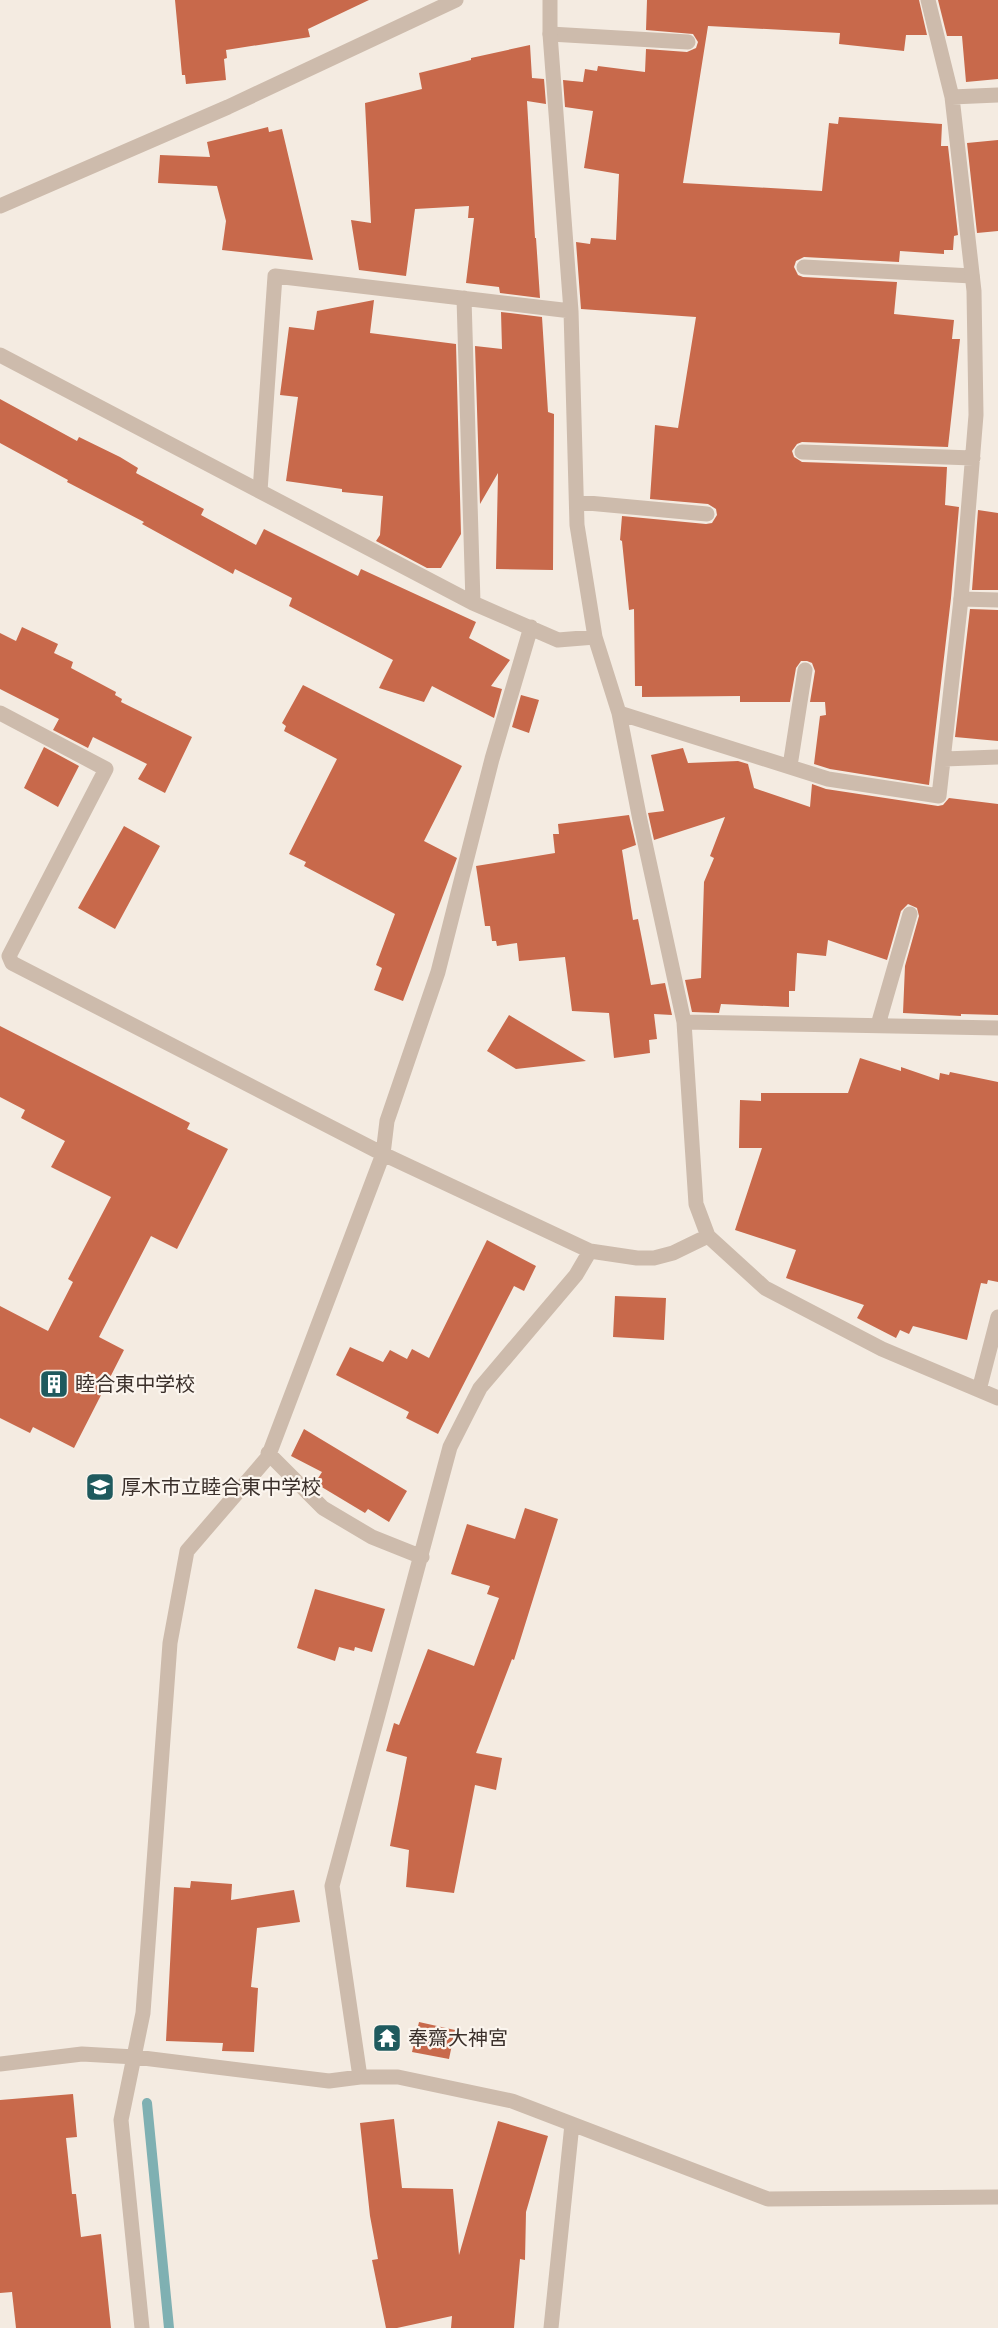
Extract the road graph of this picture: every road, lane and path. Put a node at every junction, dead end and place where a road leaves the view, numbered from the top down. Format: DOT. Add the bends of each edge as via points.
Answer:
graph roads {
  1 [pos="456,0"];
  2 [pos="550,0"];
  3 [pos="928,0"];
  4 [pos="550,34"];
  5 [pos="688,42"];
  6 [pos="998,95"];
  7 [pos="952,97"];
  8 [pos="0,206"];
  9 [pos="804,267"];
  10 [pos="972,276"];
  11 [pos="465,298"];
  12 [pos="570,311"];
  13 [pos="0,355"];
  14 [pos="802,452"];
  15 [pos="973,458"];
  16 [pos="260,491"];
  17 [pos="577,502"];
  18 [pos="707,514"];
  19 [pos="961,598"];
  20 [pos="998,600"];
  21 [pos="473,603"];
  22 [pos="531,627"];
  23 [pos="595,637"];
  24 [pos="805,670"];
  25 [pos="0,713"];
  26 [pos="619,713"];
  27 [pos="998,757"];
  28 [pos="944,759"];
  29 [pos="790,766"];
  30 [pos="910,914"];
  31 [pos="684,1022"];
  32 [pos="878,1025"];
  33 [pos="998,1028"];
  34 [pos="383,1154"];
  35 [pos="708,1236"];
  36 [pos="590,1251"];
  37 [pos="998,1317"];
  38 [pos="979,1390"];
  39 [pos="998,1398"];
  40 [pos="268,1453"];
  41 [pos="422,1557"];
  42 [pos="135,2057"];
  43 [pos="0,2064"];
  44 [pos="360,2077"];
  45 [pos="572,2124"];
  46 [pos="998,2197"];
  47 [pos="142,2328"];
  48 [pos="550,2328"];
  1 -- 8 [label="street" via="235,104"];
  2 -- 4 [label="street"];
  3 -- 7 [label="street"];
  4 -- 5 [label="street"];
  4 -- 12 [label="street"];
  6 -- 7 [label="street"];
  7 -- 10 [label="street"];
  9 -- 10 [label="street"];
  10 -- 15 [label="street" via="976,415"];
  11 -- 12 [label="street"];
  11 -- 16 [label="street" via="275,276"];
  11 -- 21 [label="street"];
  12 -- 17 [label="street"];
  13 -- 16 [label="street"];
  14 -- 15 [label="street"];
  15 -- 19 [label="street"];
  16 -- 21 [label="street"];
  17 -- 18 [label="street"];
  17 -- 23 [label="street" via="577,525"];
  19 -- 20 [label="street"];
  19 -- 28 [label="street"];
  21 -- 22 [label="street"];
  22 -- 23 [label="street" via="558,640"];
  22 -- 34 [label="street" via="489,770 438,972 387,1121"];
  23 -- 26 [label="street"];
  24 -- 29 [label="street"];
  25 -- 34 [label="street" via="106,769 9,956 12,963"];
  26 -- 29 [label="street"];
  26 -- 31 [label="street"];
  27 -- 28 [label="street"];
  28 -- 29 [label="street" via="939,796 828,778"];
  30 -- 32 [label="street"];
  31 -- 32 [label="street"];
  31 -- 35 [label="street" via="696,1204"];
  32 -- 33 [label="street"];
  34 -- 36 [label="street"];
  34 -- 40 [label="street"];
  35 -- 36 [label="street" via="654,1258"];
  35 -- 38 [label="street" via="765,1288 882,1349"];
  36 -- 41 [label="street" via="576,1275 480,1388 450,1447"];
  37 -- 38 [label="street"];
  38 -- 39 [label="street"];
  40 -- 41 [label="street" via="323,1508 372,1538"];
  40 -- 42 [label="street" via="187,1551 170,1642 143,2013"];
  41 -- 44 [label="street" via="332,1886"];
  42 -- 43 [label="street" via="82,2054"];
  42 -- 44 [label="street" via="328,2081"];
  42 -- 47 [label="street" via="121,2120"];
  44 -- 45 [label="street" via="398,2077 512,2101"];
  45 -- 46 [label="street" via="768,2199"];
  45 -- 48 [label="street"];
}
